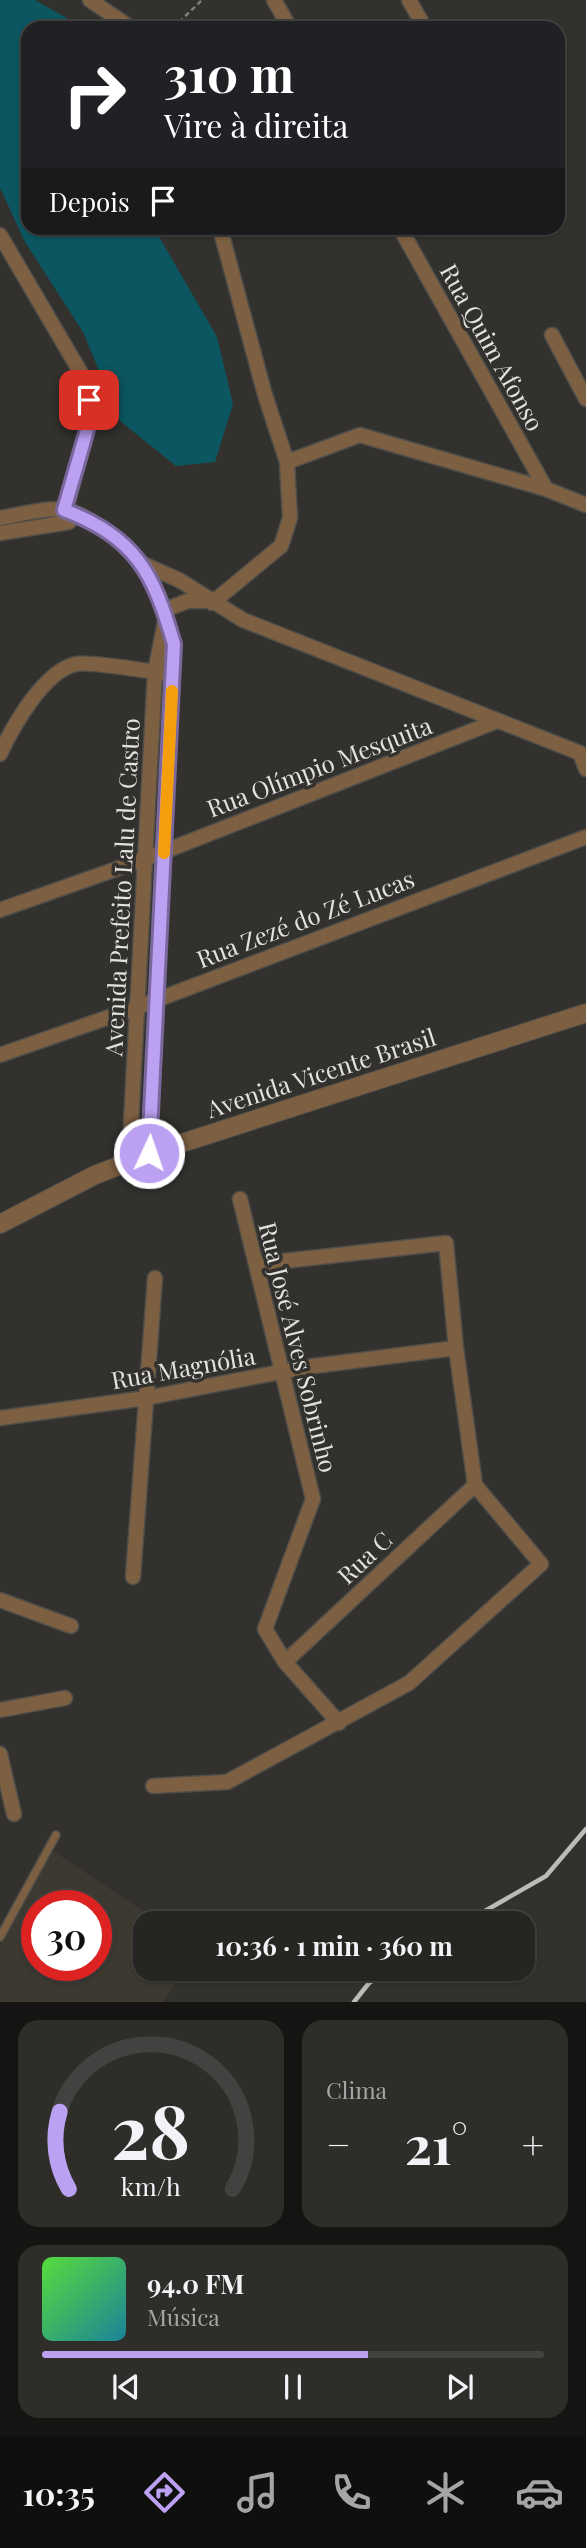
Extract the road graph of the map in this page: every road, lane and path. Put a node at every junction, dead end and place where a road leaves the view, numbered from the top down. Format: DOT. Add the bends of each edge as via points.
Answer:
graph roads {
  1 [pos="90,0"];
  2 [pos="202,0"];
  3 [pos="274,0"];
  4 [pos="409,0"];
  5 [pos="121,21"];
  6 [pos="180,21"];
  7 [pos="286,21"];
  8 [pos="421,21"];
  9 [pos="0,235"];
  10 [pos="222,235"];
  11 [pos="404,235"];
  12 [pos="551,335"];
  13 [pos="586,399"];
  14 [pos="287,462"];
  15 [pos="546,489"];
  16 [pos="586,505"];
  17 [pos="63,516"];
  18 [pos="0,518"];
  19 [pos="0,533"];
  20 [pos="143,564"];
  21 [pos="210,602"];
  22 [pos="165,612"];
  23 [pos="155,672"];
  24 [pos="172,674"];
  25 [pos="497,720"];
  26 [pos="0,754"];
  27 [pos="586,769"];
  28 [pos="586,837"];
  29 [pos="164,851"];
  30 [pos="145,859"];
  31 [pos="0,910"];
  32 [pos="157,999"];
  33 [pos="138,1007"];
  34 [pos="586,1013"];
  35 [pos="0,1055"];
  36 [pos="149,1153"];
  37 [pos="130,1161"];
  38 [pos="240,1199"];
  39 [pos="0,1224"];
  40 [pos="257,1264"];
  41 [pos="155,1278"];
  42 [pos="456,1348"];
  43 [pos="284,1373"];
  44 [pos="146,1398"];
  45 [pos="0,1418"];
  46 [pos="475,1485"];
  47 [pos="133,1577"];
  48 [pos="0,1600"];
  49 [pos="71,1626"];
  50 [pos="285,1662"];
  51 [pos="65,1698"];
  52 [pos="0,1710"];
  53 [pos="339,1723"];
  54 [pos="0,1754"];
  55 [pos="153,1786"];
  56 [pos="14,1814"];
  57 [pos="56,1835"];
  58 [pos="0,1937"];
  1 -- 5 [label="street"];
  2 -- 6 [label="path"];
  3 -- 7 [label="street"];
  4 -- 8 [label="street"];
  9 -- 17 [label="street" via="88,385 91,416"];
  10 -- 14 [label="street"];
  11 -- 15 [label="street, Rua Quim Afonso"];
  12 -- 13 [label="street"];
  14 -- 15 [label="street" via="360,435"];
  14 -- 21 [label="street" via="290,518 281,546"];
  15 -- 16 [label="street"];
  17 -- 18 [label="street, Avenida Prefeito Lalu de Castro"];
  17 -- 19 [label="street, Avenida Prefeito Lalu de Castro"];
  17 -- 20 [label="street, Avenida Prefeito Lalu de Castro" via="91,520"];
  20 -- 21 [label="street" via="179,580"];
  20 -- 22 [label="street, Avenida Prefeito Lalu de Castro"];
  21 -- 22 [label="street" via="188,601"];
  21 -- 25 [label="street" via="274,634"];
  22 -- 23 [label="street, Avenida Prefeito Lalu de Castro"];
  22 -- 24 [label="street, Avenida Prefeito Lalu de Castro" via="174,644"];
  23 -- 24 [label="street"];
  23 -- 26 [label="street" via="76,664 44,684 12,727"];
  23 -- 30 [label="street, Avenida Prefeito Lalu de Castro"];
  24 -- 29 [label="street, Avenida Prefeito Lalu de Castro"];
  25 -- 27 [label="street" via="580,753"];
  25 -- 29 [label="street, Rua Olímpio Mesquita"];
  28 -- 32 [label="street, Rua Zezé do Zé Lucas"];
  29 -- 30 [label="street, Rua Olímpio Mesquita"];
  29 -- 32 [label="street, Avenida Prefeito Lalu de Castro"];
  30 -- 31 [label="street, Rua Olímpio Mesquita"];
  30 -- 33 [label="street, Avenida Prefeito Lalu de Castro"];
  32 -- 33 [label="street, Rua Zezé do Zé Lucas"];
  32 -- 36 [label="street, Avenida Prefeito Lalu de Castro"];
  33 -- 35 [label="street, Rua Zezé do Zé Lucas"];
  33 -- 37 [label="street, Avenida Prefeito Lalu de Castro"];
  34 -- 36 [label="street, Avenida Vicente Brasil"];
  36 -- 37 [label="street, Avenida Vicente Brasil"];
  37 -- 39 [label="street, Avenida Vicente Brasil"];
  38 -- 40 [label="street, Rua José Alves Sobrinho"];
  40 -- 42 [label="street" via="446,1243"];
  40 -- 43 [label="street, Rua José Alves Sobrinho"];
  41 -- 44 [label="street"];
  42 -- 43 [label="street, Rua Magnólia"];
  42 -- 46 [label="street"];
  43 -- 44 [label="street, Rua Magnólia"];
  43 -- 50 [label="street, Rua José Alves Sobrinho" via="313,1499 265,1629"];
  44 -- 45 [label="street, Rua Magnólia"];
  44 -- 47 [label="street"];
  46 -- 50 [label="street, Rua C"];
  46 -- 53 [label="street" via="541,1564 409,1683"];
  48 -- 49 [label="street"];
  50 -- 53 [label="street, Rua José Alves Sobrinho"];
  51 -- 52 [label="street"];
  53 -- 55 [label="street" via="227,1782"];
  54 -- 56 [label="street"];
  57 -- 58 [label="lane"];
}
